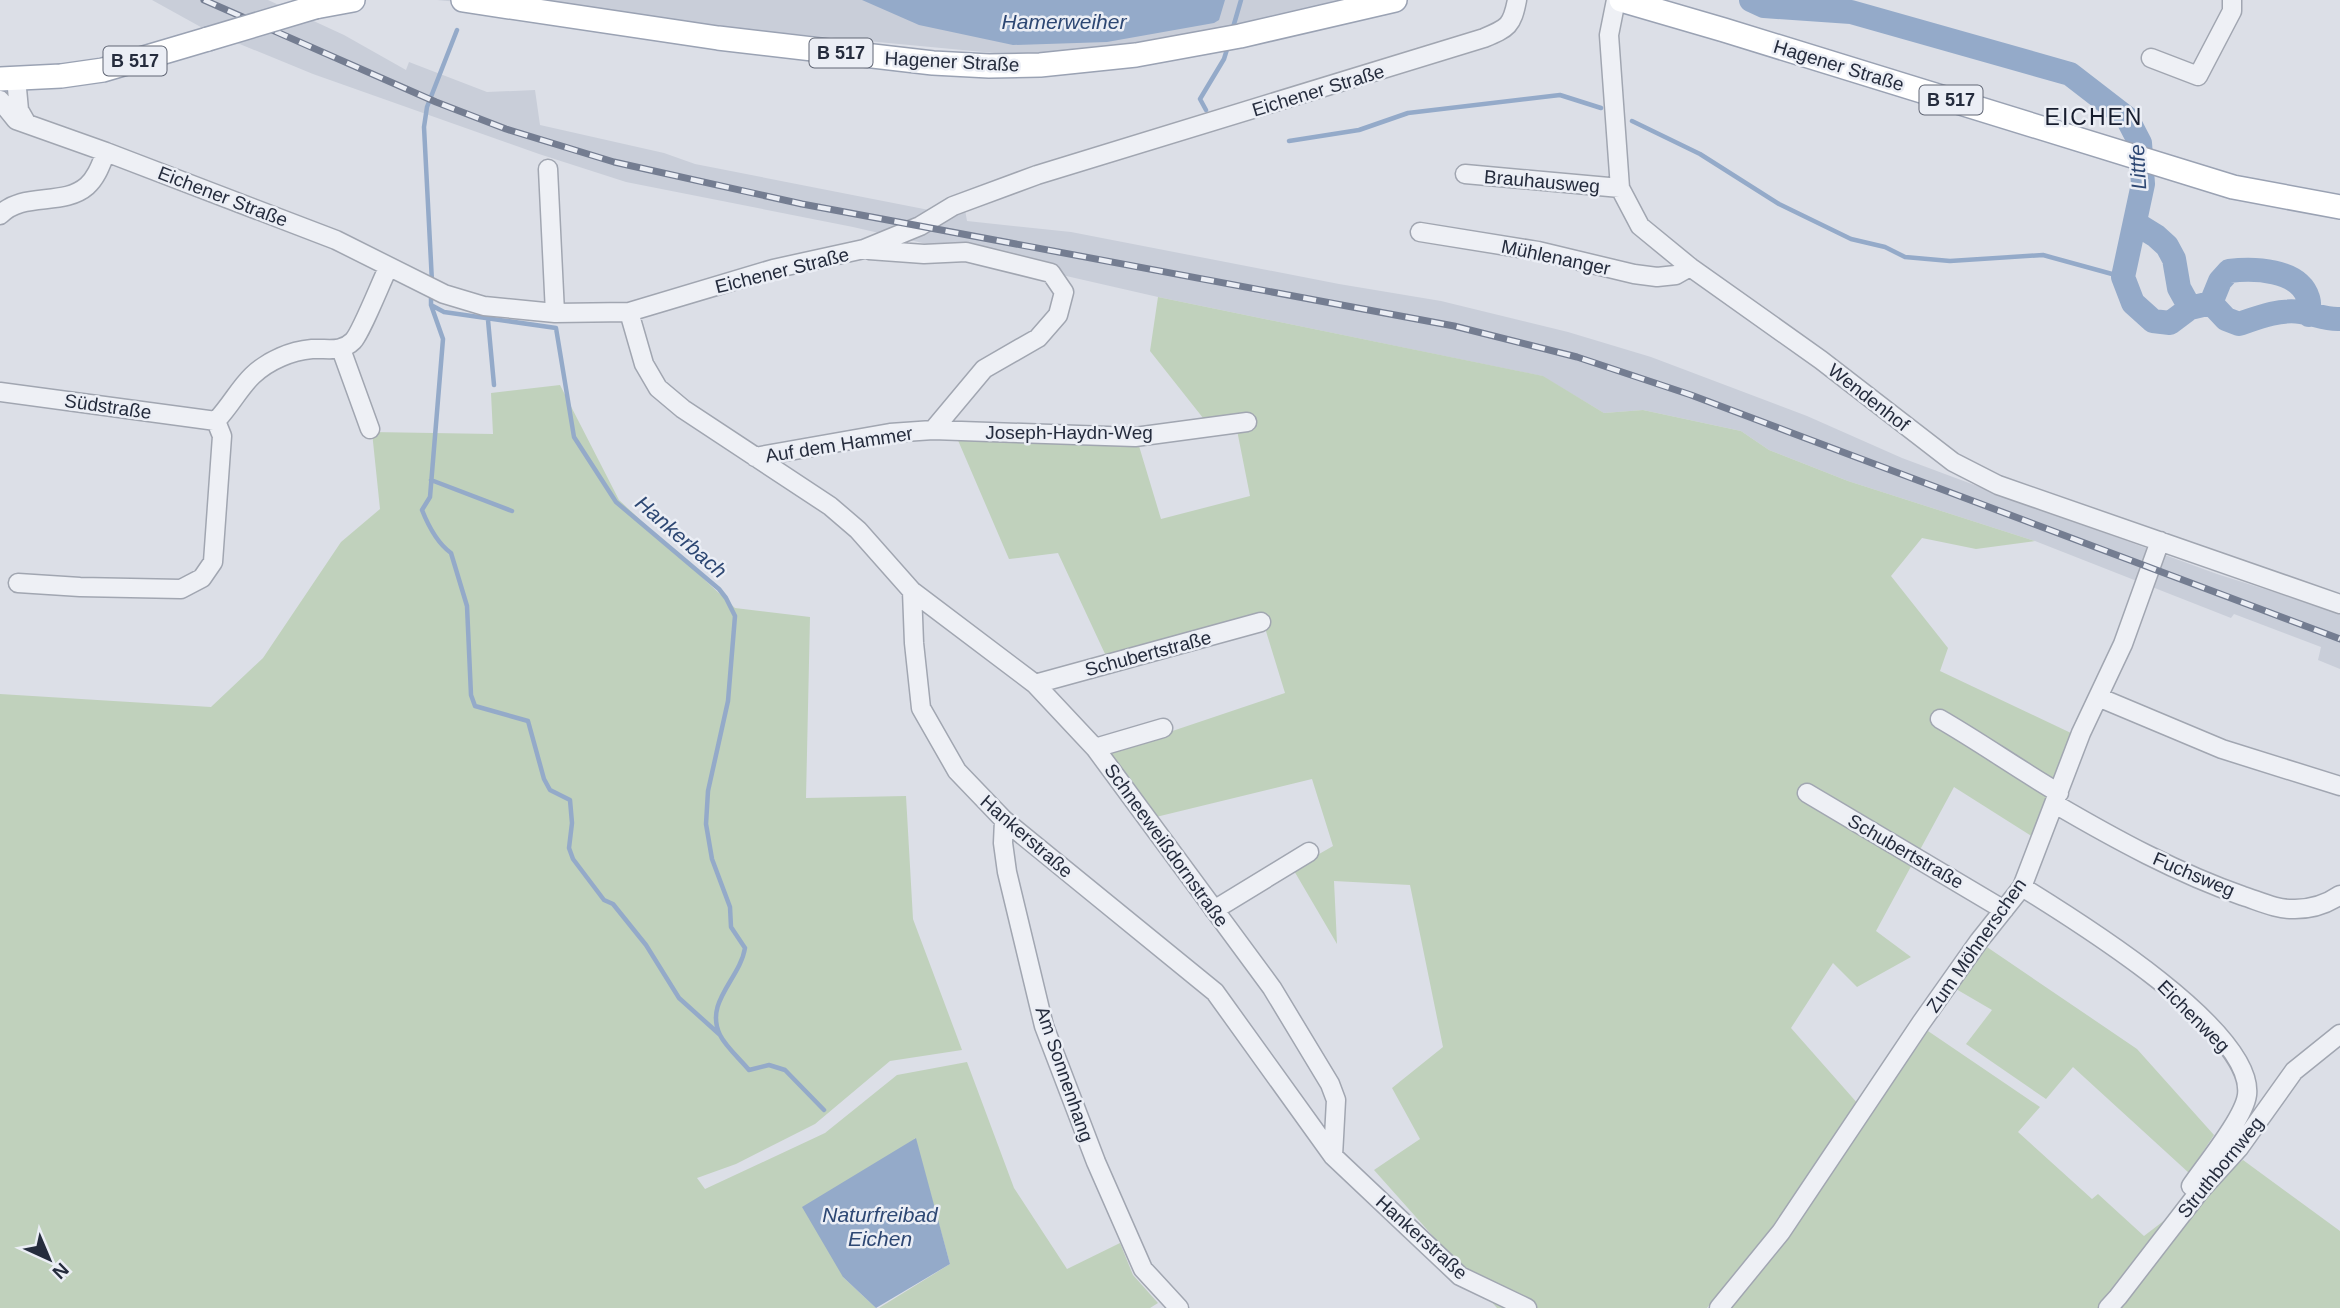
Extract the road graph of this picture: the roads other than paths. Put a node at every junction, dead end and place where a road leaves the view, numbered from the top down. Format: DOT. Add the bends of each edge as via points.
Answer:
graph roads {
  1 [pos="353,0"];
  2 [pos="463,0"];
  3 [pos="1395,0"];
  4 [pos="1517,0"];
  5 [pos="1618,0"];
  6 [pos="2232,0"];
  7 [pos="1654,4"];
  8 [pos="1353,5"];
  9 [pos="2151,58"];
  10 [pos="8,79"];
  11 [pos="0,100"];
  12 [pos="27,124"];
  13 [pos="106,152"];
  14 [pos="548,169"];
  15 [pos="1465,174"];
  16 [pos="1620,188"];
  17 [pos="2340,207"];
  18 [pos="0,215"];
  19 [pos="1420,232"];
  20 [pos="864,249"];
  21 [pos="1690,267"];
  22 [pos="388,268"];
  23 [pos="629,312"];
  24 [pos="555,313"];
  25 [pos="341,349"];
  26 [pos="0,392"];
  27 [pos="216,421"];
  28 [pos="1247,422"];
  29 [pos="370,429"];
  30 [pos="933,430"];
  31 [pos="755,457"];
  32 [pos="2160,541"];
  33 [pos="18,583"];
  34 [pos="912,591"];
  35 [pos="2340,604"];
  36 [pos="1261,622"];
  37 [pos="1035,684"];
  38 [pos="2098,697"];
  39 [pos="1940,719"];
  40 [pos="1163,728"];
  41 [pos="1095,748"];
  42 [pos="2340,786"];
  43 [pos="1807,793"];
  44 [pos="2057,799"];
  45 [pos="1004,820"];
  46 [pos="1309,852"];
  47 [pos="2022,887"];
  48 [pos="2340,895"];
  49 [pos="1214,910"];
  50 [pos="2004,910"];
  51 [pos="2340,1034"];
  52 [pos="1334,1156"];
  53 [pos="2199,1192"];
  54 [pos="1179,1308"];
  55 [pos="1527,1308"];
  56 [pos="1719,1308"];
  57 [pos="2108,1308"];
  1 -- 10 [label="main road, B 517, bridge" via="315,7 103,70"];
  2 -- 8 [label="main road, Hagener Straße / B 517" via="718,38 967,65 1114,58 1230,38"];
  3 -- 8 [label="main road, Hagener Straße / B 517"];
  4 -- 20 [label="street, Eichener Straße" via="1508,26 1484,38 1037,175 953,206"];
  5 -- 7 [label="main road, Hagener Straße / B 517"];
  5 -- 16 [label="street, Wendenhof" via="1609,35"];
  6 -- 9 [label="street" via="2232,11 2198,76"];
  7 -- 17 [label="main road, Hagener Straße / B 517" via="2168,169 2233,187"];
  10 -- 12 [label="street"];
  11 -- 12 [label="street, Eichener Straße" via="10,116"];
  12 -- 13 [label="street, Eichener Straße"];
  13 -- 18 [label="street" via="87,186 71,195 18,203"];
  13 -- 22 [label="street, Eichener Straße" via="336,240"];
  14 -- 24 [label="street"];
  15 -- 16 [label="street, Brauhausweg"];
  16 -- 21 [label="street, Wendenhof" via="1640,226"];
  19 -- 21 [label="street, Mühlenanger" via="1657,277 1676,275"];
  20 -- 23 [label="street, Eichener Straße" via="773,269"];
  20 -- 30 [label="street, Auf dem Hammer" via="966,252 1051,273 1064,292 1058,315 1038,338 984,369"];
  21 -- 32 [label="street, Wendenhof" via="1821,359 1953,462 1998,485"];
  22 -- 24 [label="street, Eichener Straße" via="444,294 484,306"];
  22 -- 25 [label="street" via="354,340"];
  23 -- 24 [label="street, Eichener Straße"];
  23 -- 31 [label="street" via="644,364 658,387"];
  25 -- 27 [label="street" via="310,349 264,366 243,384"];
  25 -- 29 [label="street"];
  26 -- 27 [label="street, Südstraße"];
  27 -- 33 [label="street" via="222,436 213,562 202,578 181,589"];
  28 -- 30 [label="street, Joseph-Haydn-Weg" via="1135,437"];
  30 -- 31 [label="street, Auf dem Hammer"];
  31 -- 34 [label="street" via="830,506"];
  32 -- 35 [label="street, Wendenhof"];
  32 -- 38 [label="street, Zum Möhnerschen" via="2123,644"];
  34 -- 37 [label="street, Schneeweißdornstraße"];
  34 -- 45 [label="street, Hankerstraße" via="921,708 957,771"];
  36 -- 37 [label="street, Schubertstraße"];
  37 -- 41 [label="street, Schneeweißdornstraße"];
  38 -- 42 [label="street" via="2222,749"];
  38 -- 44 [label="street, Zum Möhnerschen"];
  39 -- 44 [label="street, Fuchsweg"];
  40 -- 41 [label="street"];
  41 -- 49 [label="street, Schneeweißdornstraße"];
  43 -- 50 [label="street, Schubertstraße"];
  44 -- 47 [label="street, Zum Möhnerschen"];
  44 -- 48 [label="street, Fuchsweg" via="2097,829 2197,880 2272,906 2311,907"];
  45 -- 52 [label="street, Hankerstraße" via="1215,992"];
  45 -- 54 [label="street, Am Sonnenhang" via="1007,872 1044,1026 1143,1269"];
  46 -- 49 [label="street"];
  47 -- 50 [label="street, Zum Möhnerschen"];
  47 -- 53 [label="street, Eichenweg" via="2096,932 2175,992 2244,1070 2247,1094 2242,1110 2192,1186"];
  49 -- 52 [label="street, Schneeweißdornstraße" via="1272,988 1330,1084 1336,1100"];
  50 -- 56 [label="street, Zum Möhnerschen" via="1921,1023 1781,1232"];
  51 -- 53 [label="street, Struthbornweg" via="2294,1071 2239,1148"];
  52 -- 55 [label="street, Hankerstraße" via="1460,1276"];
  53 -- 57 [label="street, Struthbornweg"];
}
